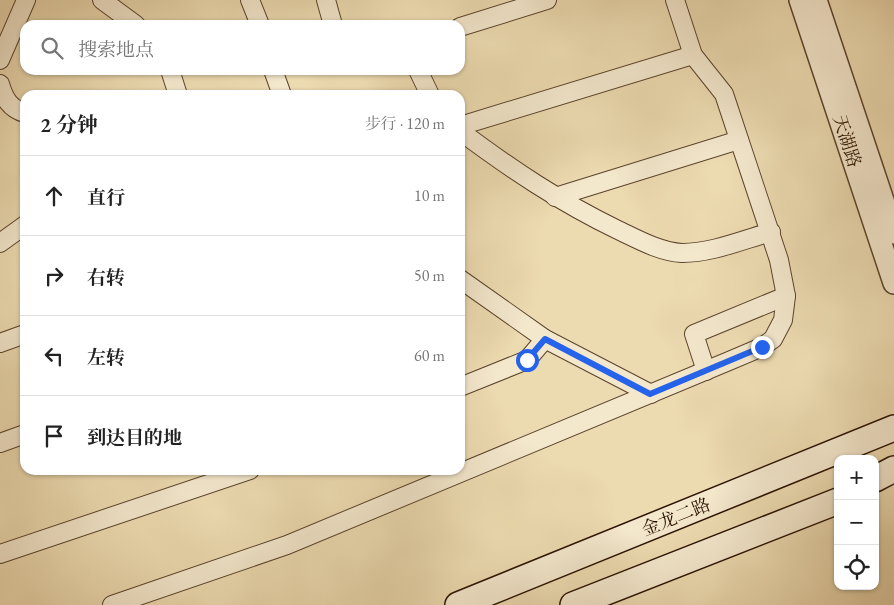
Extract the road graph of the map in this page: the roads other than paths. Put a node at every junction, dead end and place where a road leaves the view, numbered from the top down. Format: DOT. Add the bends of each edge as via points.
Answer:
graph roads {
  1 [pos="26,0"];
  2 [pos="102,0"];
  3 [pos="250,0"];
  4 [pos="326,0"];
  5 [pos="547,0"];
  6 [pos="675,0"];
  7 [pos="800,0"];
  8 [pos="816,0"];
  9 [pos="129,20"];
  10 [pos="258,20"];
  11 [pos="332,20"];
  12 [pos="465,25"];
  13 [pos="693,55"];
  14 [pos="0,60"];
  15 [pos="172,75"];
  16 [pos="275,75"];
  17 [pos="420,75"];
  18 [pos="0,84"];
  19 [pos="176,90"];
  20 [pos="280,90"];
  21 [pos="428,90"];
  22 [pos="20,112"];
  23 [pos="465,124"];
  24 [pos="465,134"];
  25 [pos="739,140"];
  26 [pos="555,197"];
  27 [pos="20,229"];
  28 [pos="771,232"];
  29 [pos="894,233"];
  30 [pos="0,243"];
  31 [pos="894,282"];
  32 [pos="465,283"];
  33 [pos="786,296"];
  34 [pos="20,336"];
  35 [pos="545,339"];
  36 [pos="0,343"];
  37 [pos="706,371"];
  38 [pos="465,385"];
  39 [pos="650,394"];
  40 [pos="894,428"];
  41 [pos="20,436"];
  42 [pos="0,443"];
  43 [pos="894,470"];
  44 [pos="465,471"];
  45 [pos="235,475"];
  46 [pos="455,475"];
  47 [pos="879,477"];
  48 [pos="879,492"];
  49 [pos="894,492"];
  50 [pos="834,501"];
  51 [pos="0,554"];
  52 [pos="112,605"];
  53 [pos="458,605"];
  54 [pos="573,605"];
  1 -- 14 [label="street"];
  2 -- 9 [label="street"];
  3 -- 10 [label="street"];
  4 -- 11 [label="street"];
  5 -- 12 [label="street"];
  6 -- 13 [label="street"];
  7 -- 31 [label="street, 天湖路"];
  8 -- 29 [label="street, 天湖路"];
  13 -- 23 [label="street"];
  13 -- 25 [label="street" via="724,94"];
  15 -- 19 [label="street"];
  16 -- 20 [label="street"];
  17 -- 21 [label="street"];
  18 -- 22 [label="street" via="4,96"];
  24 -- 26 [label="street"];
  25 -- 26 [label="street"];
  25 -- 28 [label="street"];
  26 -- 28 [label="street" via="646,244 680,253 699,252"];
  27 -- 30 [label="street"];
  28 -- 33 [label="street"];
  32 -- 35 [label="street"];
  33 -- 37 [label="street" via="783,320 773,339"];
  33 -- 37 [label="street" via="694,334"];
  34 -- 36 [label="street"];
  35 -- 38 [label="street" via="527,360"];
  35 -- 39 [label="street"];
  37 -- 39 [label="street"];
  39 -- 44 [label="street"];
  40 -- 53 [label="main road, 金龙二路"];
  41 -- 42 [label="street"];
  43 -- 47 [label="main road"];
  45 -- 51 [label="street"];
  46 -- 52 [label="street" via="287,545"];
  48 -- 49 [label="main road"];
  50 -- 54 [label="main road"];
}
